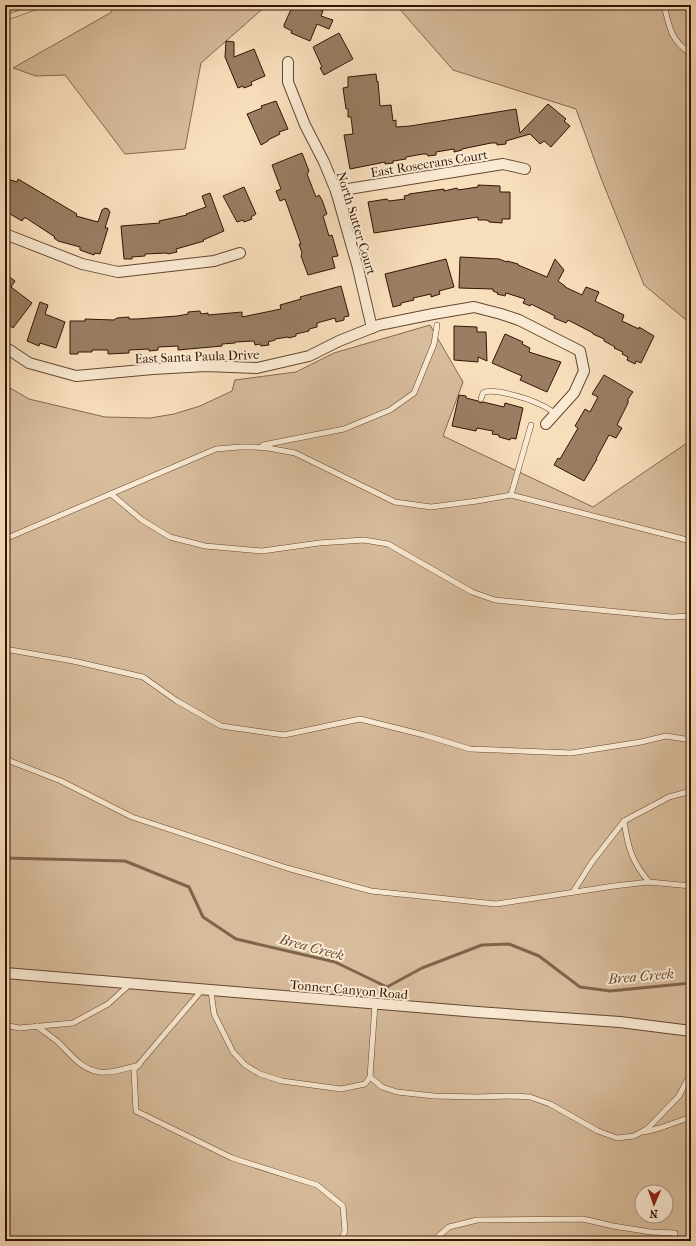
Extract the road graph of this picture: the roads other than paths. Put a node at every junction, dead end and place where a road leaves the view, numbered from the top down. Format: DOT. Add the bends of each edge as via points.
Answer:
graph roads {
  1 [pos="42,5"];
  2 [pos="664,5"];
  3 [pos="11,16"];
  4 [pos="691,54"];
  5 [pos="288,62"];
  6 [pos="525,169"];
  7 [pos="336,191"];
  8 [pos="5,234"];
  9 [pos="240,253"];
  10 [pos="437,325"];
  11 [pos="372,328"];
  12 [pos="5,347"];
  13 [pos="481,399"];
  14 [pos="556,414"];
  15 [pos="546,424"];
  16 [pos="531,425"];
  17 [pos="254,447"];
  18 [pos="111,494"];
  19 [pos="511,495"];
  20 [pos="5,539"];
  21 [pos="691,541"];
  22 [pos="691,616"];
  23 [pos="5,649"];
  24 [pos="691,740"];
  25 [pos="5,759"];
  26 [pos="691,791"];
  27 [pos="624,821"];
  28 [pos="649,882"];
  29 [pos="691,886"];
  30 [pos="573,892"];
  31 [pos="6,973"];
  32 [pos="130,984"];
  33 [pos="206,990"];
  34 [pos="5,1000"];
  35 [pos="375,1004"];
  36 [pos="5,1020"];
  37 [pos="5,1025"];
  38 [pos="37,1026"];
  39 [pos="691,1031"];
  40 [pos="139,1065"];
  41 [pos="691,1073"];
  42 [pos="370,1077"];
  43 [pos="691,1117"];
  44 [pos="641,1132"];
  45 [pos="342,1241"];
  46 [pos="433,1241"];
  47 [pos="674,1241"];
  1 -- 3 [label="lane"];
  2 -- 4 [label="lane" via="671,33 680,47"];
  5 -- 7 [label="street, North Sutter Court" via="288,82"];
  6 -- 7 [label="street, East Rosecrans Court" via="503,164"];
  7 -- 11 [label="street, North Sutter Court"];
  8 -- 9 [label="street" via="82,264 118,272 214,261"];
  10 -- 17 [label="lane" via="434,344 414,393 390,410 344,429"];
  11 -- 12 [label="street, East Santa Paula Drive" via="309,356 257,368 206,366 76,376 29,363"];
  11 -- 14 [label="street, East Santa Paula Drive" via="433,314 474,308 519,320 580,351 584,371 574,393"];
  13 -- 14 [label="lane" via="485,391 493,392 539,404"];
  14 -- 15 [label="street, East Santa Paula Drive"];
  16 -- 19 [label="lane"];
  17 -- 18 [label="lane" via="216,449"];
  17 -- 19 [label="lane" via="295,453 395,502 431,507"];
  18 -- 20 [label="lane"];
  18 -- 22 [label="lane" via="142,520 170,536 205,546 262,551 364,540 388,544 472,592 495,600 671,617"];
  19 -- 21 [label="lane"];
  23 -- 24 [label="lane" via="143,677 177,701 221,726 284,735 360,718 470,750 571,753 666,736"];
  25 -- 30 [label="lane" via="61,782 132,817 287,868 371,891 496,904"];
  26 -- 27 [label="lane" via="669,797"];
  27 -- 28 [label="lane" via="632,856"];
  27 -- 30 [label="lane" via="592,862"];
  28 -- 29 [label="lane"];
  28 -- 30 [label="lane"];
  31 -- 32 [label="street, Tonner Canyon Road"];
  31 -- 34 [label="lane"];
  32 -- 33 [label="street, Tonner Canyon Road"];
  32 -- 38 [label="lane" via="108,1004 73,1023"];
  33 -- 35 [label="street, Tonner Canyon Road"];
  33 -- 40 [label="lane"];
  33 -- 42 [label="lane" via="214,1014 233,1052 244,1065 255,1071 282,1081 341,1089 364,1084"];
  35 -- 39 [label="street, Tonner Canyon Road" via="620,1022"];
  35 -- 42 [label="lane"];
  36 -- 37 [label="lane"];
  37 -- 38 [label="lane" via="19,1028"];
  38 -- 40 [label="lane" via="86,1068 99,1072"];
  40 -- 45 [label="lane" via="134,1070 136,1111 232,1158 317,1185 343,1206 345,1230"];
  41 -- 44 [label="lane" via="680,1096"];
  42 -- 44 [label="lane" via="382,1087 397,1092 434,1096 530,1098 550,1104 598,1131 617,1138 634,1136"];
  43 -- 44 [label="lane"];
  46 -- 47 [label="lane" via="449,1227 476,1220 583,1219 643,1231 675,1233"];
}
